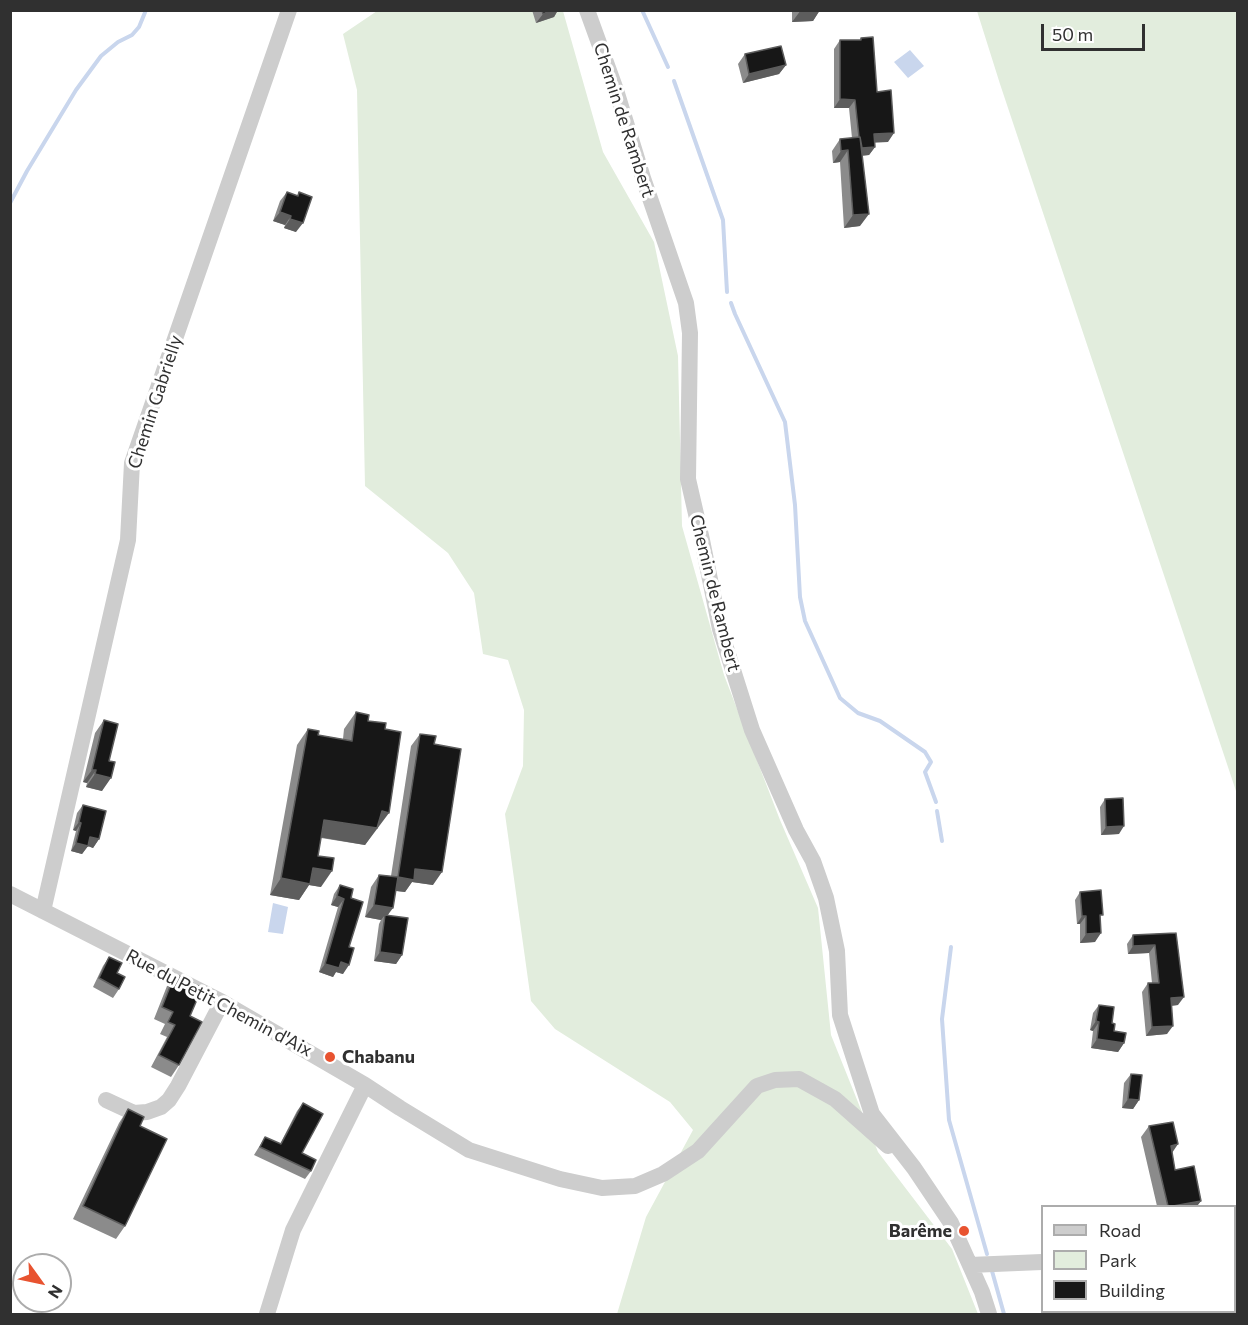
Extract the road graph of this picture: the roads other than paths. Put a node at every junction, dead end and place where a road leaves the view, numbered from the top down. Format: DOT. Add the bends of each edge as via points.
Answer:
graph roads {
  1 [pos="289,10"];
  2 [pos="587,10"];
  3 [pos="10,894"];
  4 [pos="43,911"];
  5 [pos="222,1002"];
  6 [pos="365,1085"];
  7 [pos="106,1100"];
  8 [pos="914,1168"];
  9 [pos="1041,1262"];
  10 [pos="970,1265"];
  11 [pos="267,1314"];
  12 [pos="989,1314"];
  1 -- 4 [label="street, Chemin Gabrielly" via="132,463 128,540"];
  2 -- 8 [label="street, Chemin de Rambert" via="686,303 690,333 688,479 720,628 753,730 826,898 837,951 840,1015 872,1114"];
  3 -- 4 [label="street, Rue du Petit Chemin d'Aix"];
  4 -- 5 [label="street, Rue du Petit Chemin d'Aix"];
  5 -- 6 [label="street, Rue du Petit Chemin d'Aix"];
  5 -- 7 [label="street" via="178,1086 161,1107 134,1113"];
  6 -- 8 [label="street, Rue du Petit Chemin d'Aix" via="469,1150 602,1188 635,1186 663,1174 698,1151 757,1086 799,1079 835,1099"];
  6 -- 11 [label="street" via="293,1230"];
  8 -- 10 [label="street, Chemin de Rambert" via="951,1223"];
  9 -- 10 [label="street"];
  10 -- 12 [label="street, Chemin de Rambert"];
}
